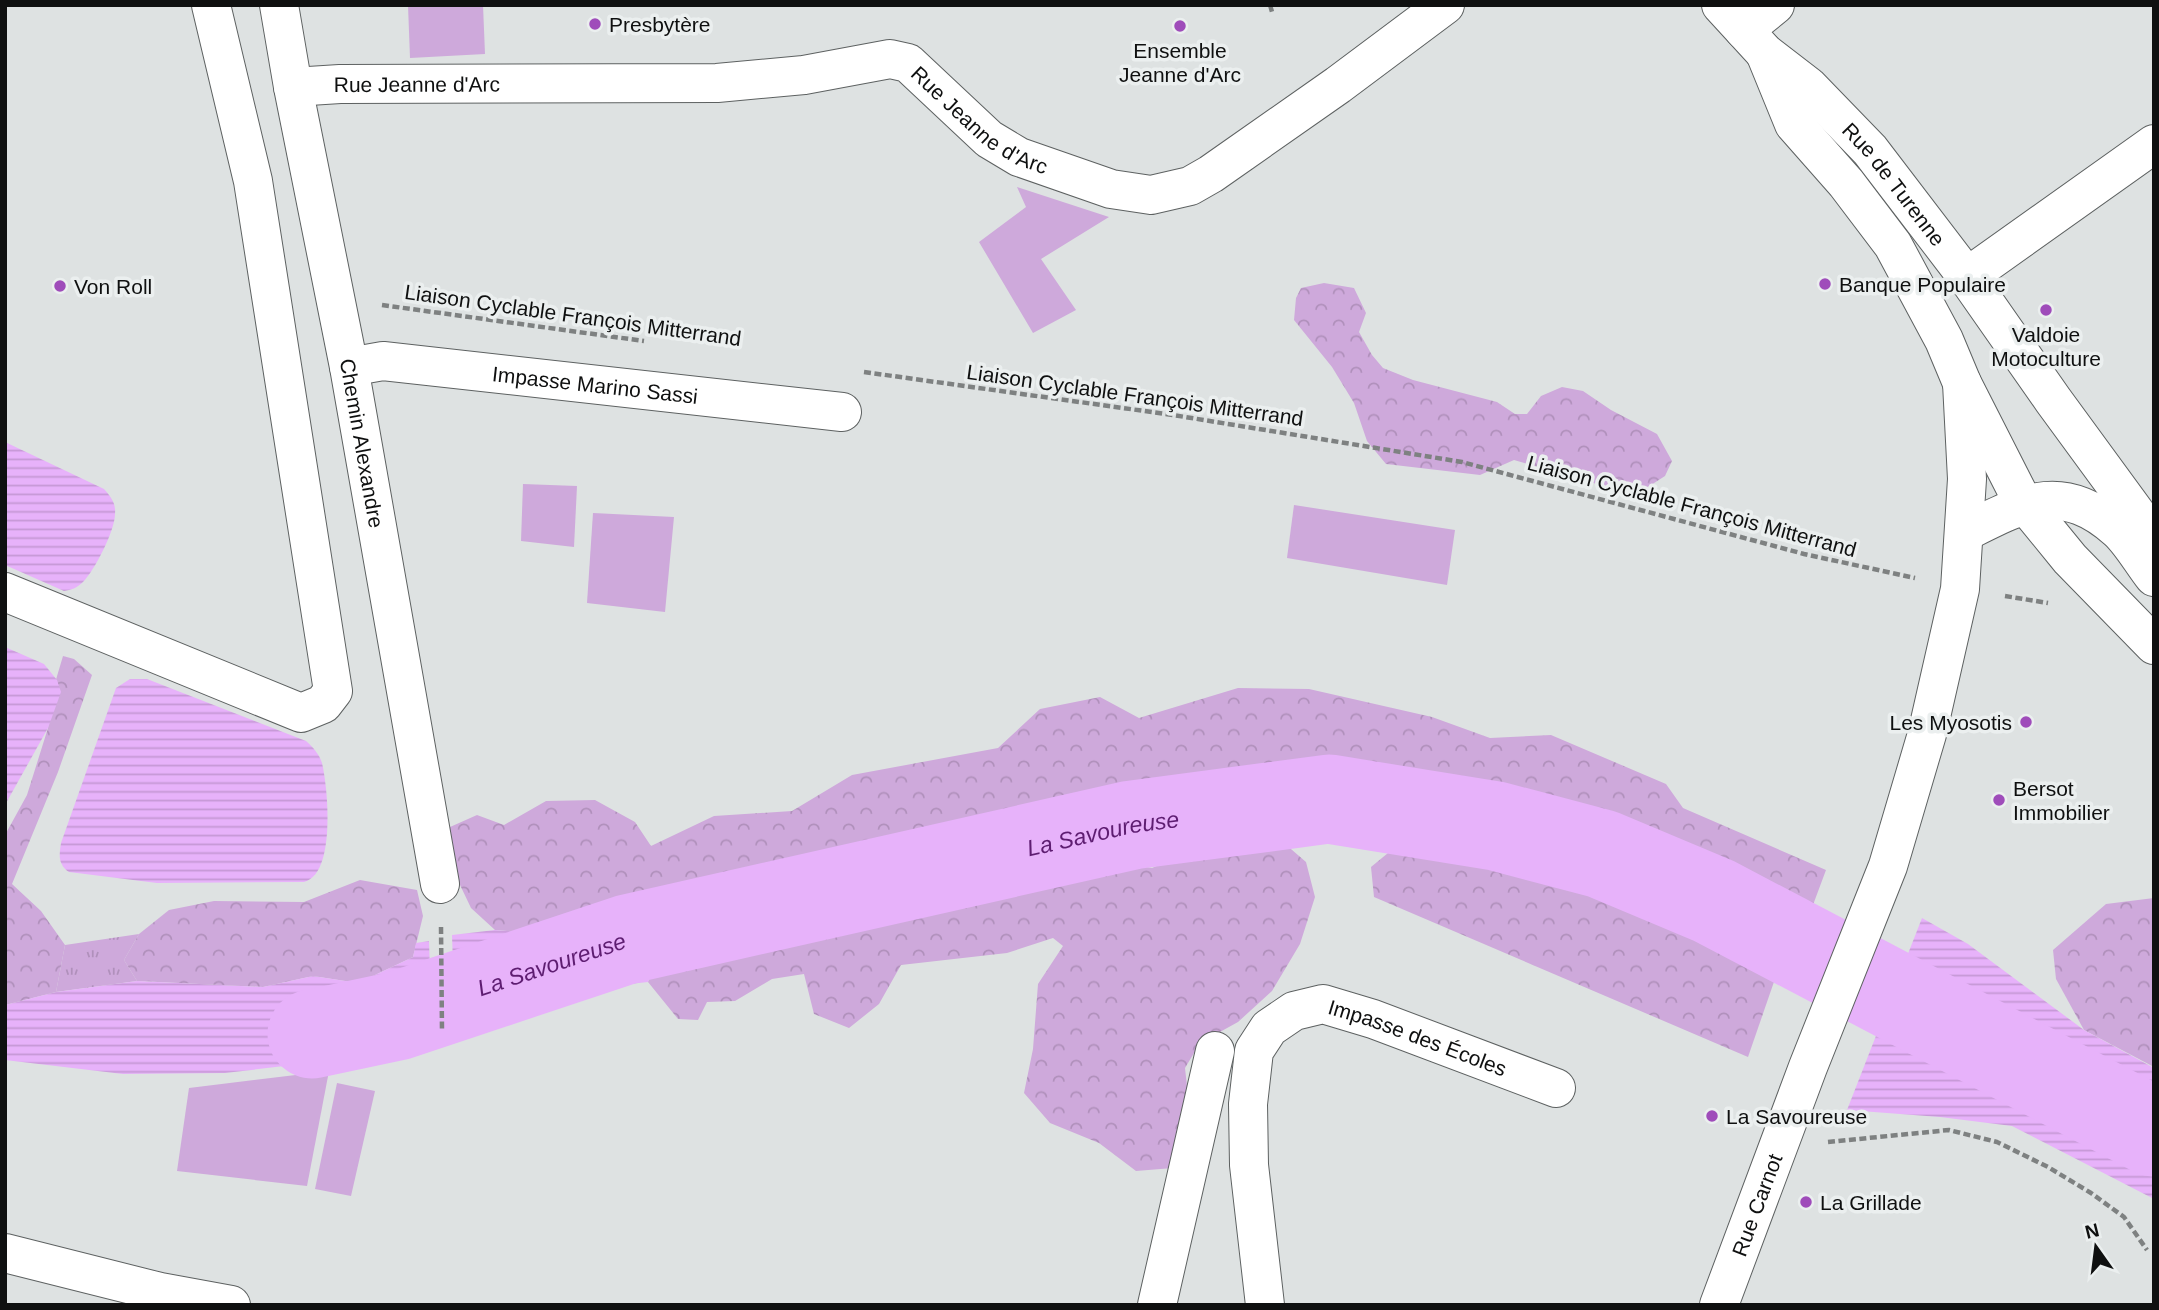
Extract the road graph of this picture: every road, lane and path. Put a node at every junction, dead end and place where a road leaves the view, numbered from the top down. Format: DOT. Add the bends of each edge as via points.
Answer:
graph roads {
  1 [pos="211,5"];
  2 [pos="279,5"];
  3 [pos="1270,5"];
  4 [pos="1445,5"];
  5 [pos="1774,5"];
  6 [pos="1272,12"];
  7 [pos="1743,29"];
  8 [pos="293,87"];
  9 [pos="2154,144"];
  10 [pos="1967,277"];
  11 [pos="338,305"];
  12 [pos="655,343"];
  13 [pos="349,367"];
  14 [pos="859,371"];
  15 [pos="1962,383"];
  16 [pos="842,412"];
  17 [pos="2025,506"];
  18 [pos="1965,532"];
  19 [pos="2154,538"];
  20 [pos="2154,577"];
  21 [pos="1916,579"];
  22 [pos="5,592"];
  23 [pos="2154,645"];
  24 [pos="440,884"];
  25 [pos="442,1031"];
  26 [pos="1215,1051"];
  27 [pos="1556,1088"];
  28 [pos="1816,1143"];
  29 [pos="2147,1250"];
  30 [pos="5,1254"];
  31 [pos="231,1305"];
  32 [pos="1157,1305"];
  33 [pos="1265,1305"];
  34 [pos="1719,1305"];
  1 -- 22 [label="street" via="253,181 333,691 324,704 301,713"];
  2 -- 8 [label="street, Chemin Alexandre"];
  3 -- 6 [label="path"];
  4 -- 8 [label="street, Rue Jeanne d'Arc" via="1210,174 1189,186 1151,195 1111,189 1019,157 989,139 908,63 890,59 804,75 717,83"];
  5 -- 7 [label="street"];
  7 -- 10 [label="street, Rue de Turenne" via="1871,150"];
  7 -- 15 [label="street, Rue de Turenne" via="1794,124 1893,245"];
  8 -- 11 [label="street, Chemin Alexandre"];
  9 -- 10 [label="street"];
  10 -- 19 [label="street, Rue de Turenne"];
  11 -- 12 [label="path, Liaison Cyclable François Mitterrand" via="382,304"];
  11 -- 13 [label="street, Chemin Alexandre"];
  13 -- 16 [label="street, Impasse Marino Sassi" via="383,361"];
  13 -- 24 [label="street, Chemin Alexandre"];
  14 -- 21 [label="path, Liaison Cyclable François Mitterrand" via="1462,462 1804,554"];
  15 -- 17 [label="street, Rue de Turenne"];
  15 -- 18 [label="street"];
  17 -- 18 [label="street"];
  17 -- 20 [label="street" via="2070,500 2086,507 2119,531"];
  17 -- 23 [label="street, Rue de Turenne"];
  18 -- 34 [label="street, Rue Carnot" via="1957,601 1927,734 1888,866"];
  24 -- 25 [label="path"];
  26 -- 32 [label="street"];
  27 -- 33 [label="street, Impasse des Écoles" via="1323,1004 1294,1011 1269,1028 1254,1051 1248,1104 1249,1165"];
  28 -- 29 [label="path" via="1949,1129 1997,1142 2091,1193 2124,1217"];
  30 -- 31 [label="street"];
}
